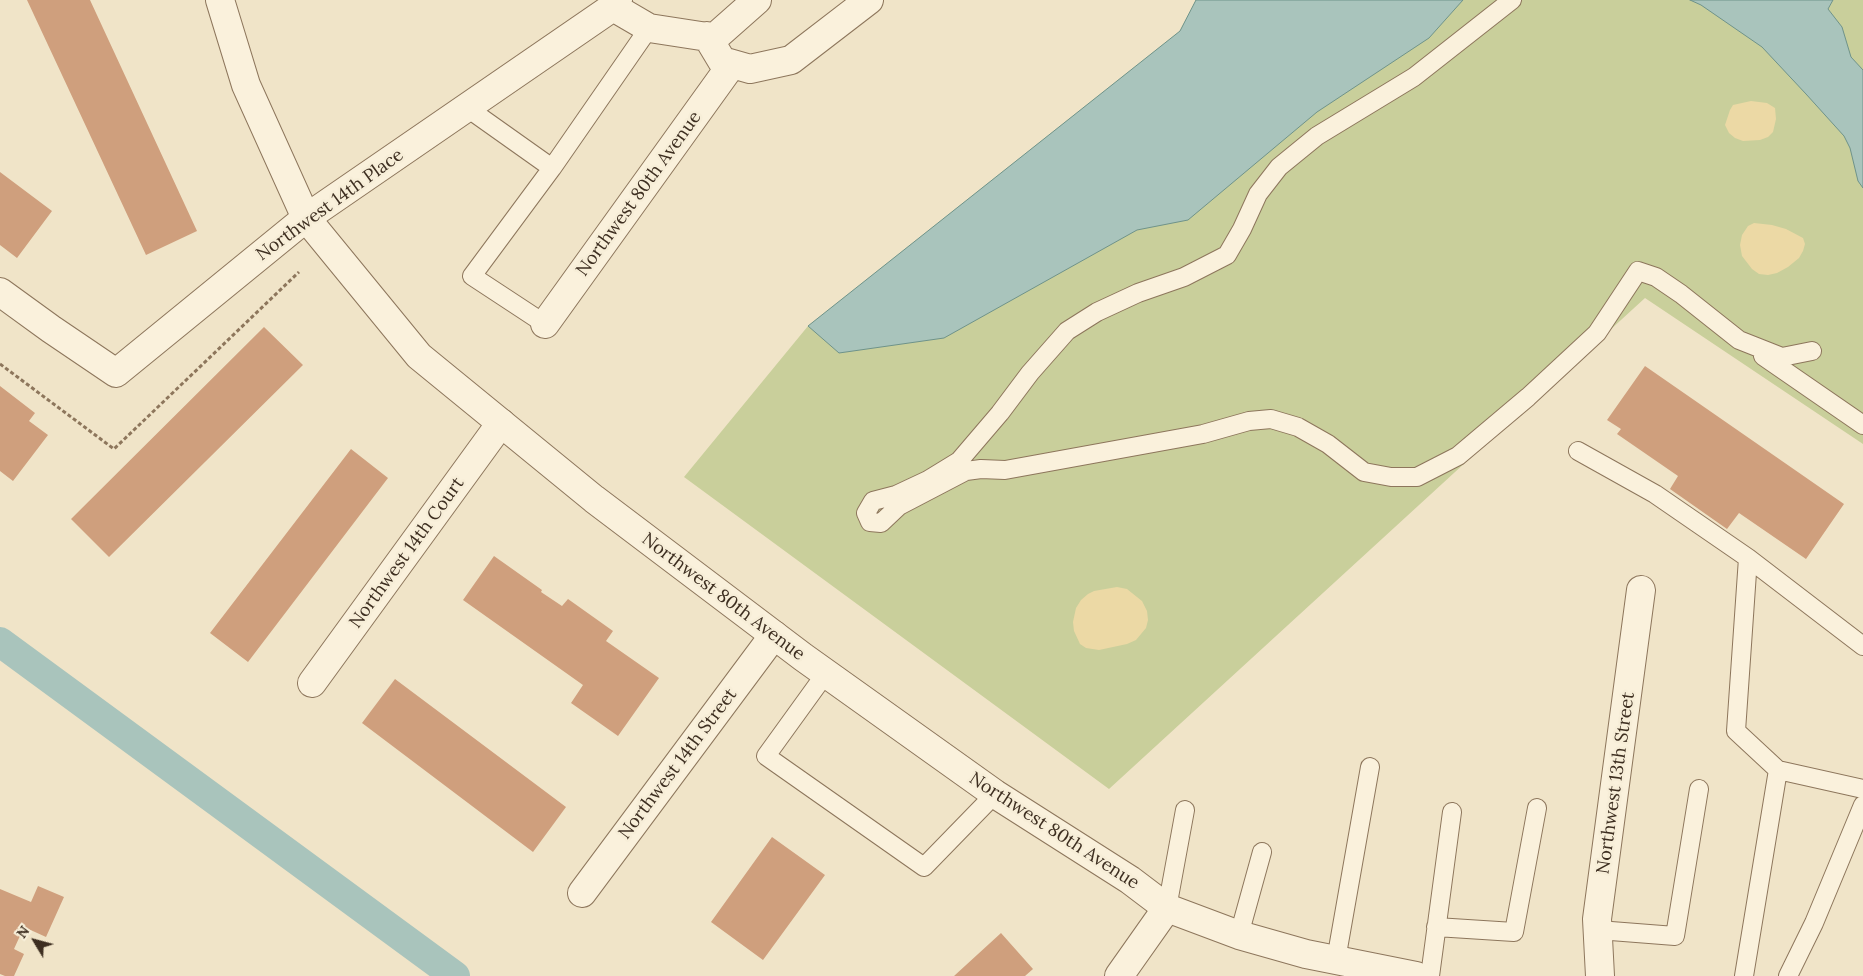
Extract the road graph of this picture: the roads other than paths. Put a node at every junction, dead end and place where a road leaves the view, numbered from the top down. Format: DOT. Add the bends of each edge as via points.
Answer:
graph roads {
  1 [pos="220,0"];
  2 [pos="757,0"];
  3 [pos="869,0"];
  4 [pos="1512,0"];
  5 [pos="616,3"];
  6 [pos="649,28"];
  7 [pos="707,36"];
  8 [pos="732,64"];
  9 [pos="466,108"];
  10 [pos="552,168"];
  11 [pos="306,218"];
  12 [pos="0,292"];
  13 [pos="545,324"];
  14 [pos="1738,340"];
  15 [pos="1812,351"];
  16 [pos="501,423"];
  17 [pos="1863,426"];
  18 [pos="1578,451"];
  19 [pos="1748,558"];
  20 [pos="1641,590"];
  21 [pos="774,635"];
  22 [pos="1863,646"];
  23 [pos="826,673"];
  24 [pos="312,683"];
  25 [pos="1370,767"];
  26 [pos="1778,770"];
  27 [pos="1699,789"];
  28 [pos="1863,789"];
  29 [pos="995,794"];
  30 [pos="1863,805"];
  31 [pos="1537,808"];
  32 [pos="1185,810"];
  33 [pos="1452,812"];
  34 [pos="1262,852"];
  35 [pos="582,893"];
  36 [pos="1167,908"];
  37 [pos="1436,926"];
  38 [pos="1598,930"];
  39 [pos="1240,934"];
  40 [pos="1336,960"];
  41 [pos="1119,976"];
  42 [pos="1416,976"];
  43 [pos="1430,976"];
  44 [pos="1600,976"];
  45 [pos="1744,976"];
  46 [pos="1788,976"];
  1 -- 11 [label="street, Northwest 80th Avenue" via="246,85"];
  2 -- 7 [label="street" via="714,38"];
  3 -- 8 [label="street" via="791,60 750,69"];
  4 -- 14 [label="lane" via="1414,77 1317,136 1279,167 1258,194 1227,255 1184,277 1113,304 1067,331 959,461 896,495 873,501 866,512 870,522 881,522 899,506 966,471 1006,470 1271,419 1298,427 1328,444 1364,472 1417,477 1458,456 1528,397 1596,333 1638,271 1656,277 1681,294"];
  5 -- 6 [label="street"];
  5 -- 9 [label="street, Northwest 14th Place"];
  6 -- 7 [label="street"];
  6 -- 10 [label="lane"];
  7 -- 8 [label="street" via="722,61"];
  8 -- 13 [label="street, Northwest 80th Avenue"];
  9 -- 10 [label="lane"];
  9 -- 11 [label="street, Northwest 14th Place"];
  10 -- 13 [label="lane" via="472,276"];
  11 -- 12 [label="street, Northwest 14th Place" via="116,373"];
  11 -- 16 [label="street, Northwest 80th Avenue" via="420,356"];
  14 -- 15 [label="lane" via="1782,357"];
  14 -- 17 [label="lane"];
  16 -- 21 [label="street, Northwest 80th Avenue" via="594,499"];
  16 -- 24 [label="street, Northwest 14th Court"];
  18 -- 19 [label="lane" via="1655,494"];
  19 -- 22 [label="lane"];
  19 -- 26 [label="lane" via="1736,730"];
  20 -- 38 [label="street, Northwest 13th Street"];
  21 -- 23 [label="street, Northwest 80th Avenue"];
  21 -- 35 [label="street, Northwest 14th Street"];
  23 -- 29 [label="street, Northwest 80th Avenue"];
  23 -- 29 [label="lane" via="766,756 924,867"];
  25 -- 40 [label="lane"];
  26 -- 28 [label="lane"];
  26 -- 45 [label="lane"];
  27 -- 38 [label="lane" via="1675,936"];
  29 -- 36 [label="street, Northwest 80th Avenue" via="1130,880"];
  30 -- 46 [label="lane" via="1814,923"];
  31 -- 37 [label="lane" via="1514,932"];
  32 -- 36 [label="lane"];
  33 -- 37 [label="lane"];
  34 -- 39 [label="lane"];
  36 -- 39 [label="street, Northwest 80th Avenue"];
  36 -- 41 [label="street"];
  37 -- 43 [label="lane"];
  38 -- 44 [label="street, Northwest 13th Street"];
  39 -- 40 [label="street, Northwest 80th Avenue"];
  40 -- 42 [label="street, Northwest 80th Avenue"];
}
